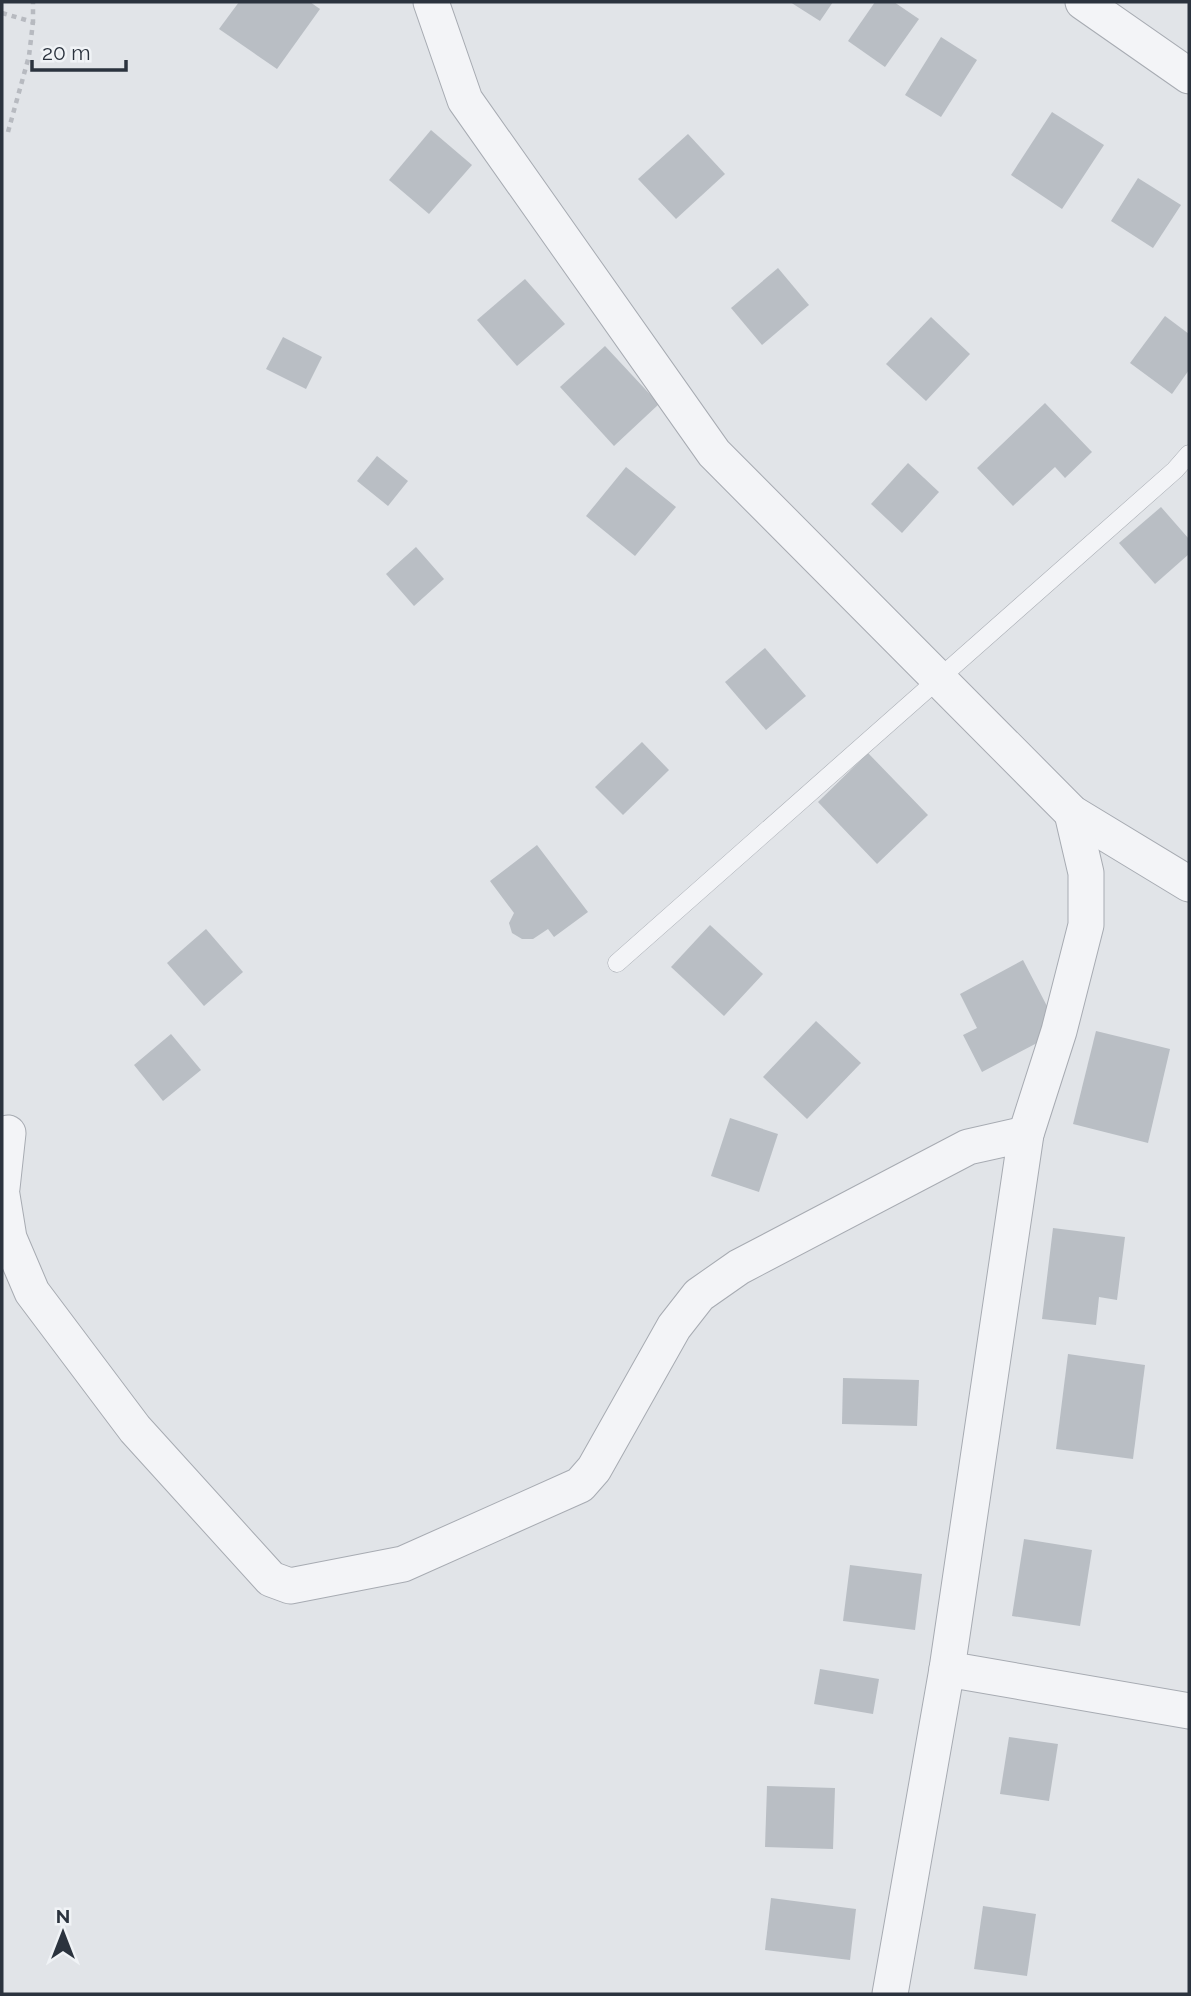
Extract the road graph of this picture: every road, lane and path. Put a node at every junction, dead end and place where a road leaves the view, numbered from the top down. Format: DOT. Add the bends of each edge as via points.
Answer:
graph roads {
  1 [pos="33,2"];
  2 [pos="431,2"];
  3 [pos="1083,2"];
  4 [pos="2,13"];
  5 [pos="33,22"];
  6 [pos="1189,76"];
  7 [pos="8,132"];
  8 [pos="1189,454"];
  9 [pos="939,681"];
  10 [pos="1072,813"];
  11 [pos="1189,884"];
  12 [pos="617,963"];
  13 [pos="8,1133"];
  14 [pos="1026,1134"];
  15 [pos="2,1188"];
  16 [pos="2,1195"];
  17 [pos="947,1669"];
  18 [pos="1189,1711"];
  19 [pos="890,1994"];
  1 -- 5 [label="path"];
  2 -- 9 [label="street" via="465,100 714,453"];
  3 -- 6 [label="street"];
  4 -- 5 [label="path"];
  5 -- 7 [label="path" via="29,56"];
  8 -- 9 [label="lane"];
  9 -- 10 [label="street"];
  9 -- 12 [label="lane"];
  10 -- 11 [label="street"];
  10 -- 14 [label="street" via="1086,873 1086,925"];
  13 -- 15 [label="street"];
  14 -- 16 [label="street" via="968,1147 739,1267 699,1295 674,1327 594,1469 580,1485 403,1564 290,1586 271,1579 135,1429 32,1292 9,1238"];
  14 -- 17 [label="street"];
  17 -- 18 [label="street"];
  17 -- 19 [label="street"];
}
